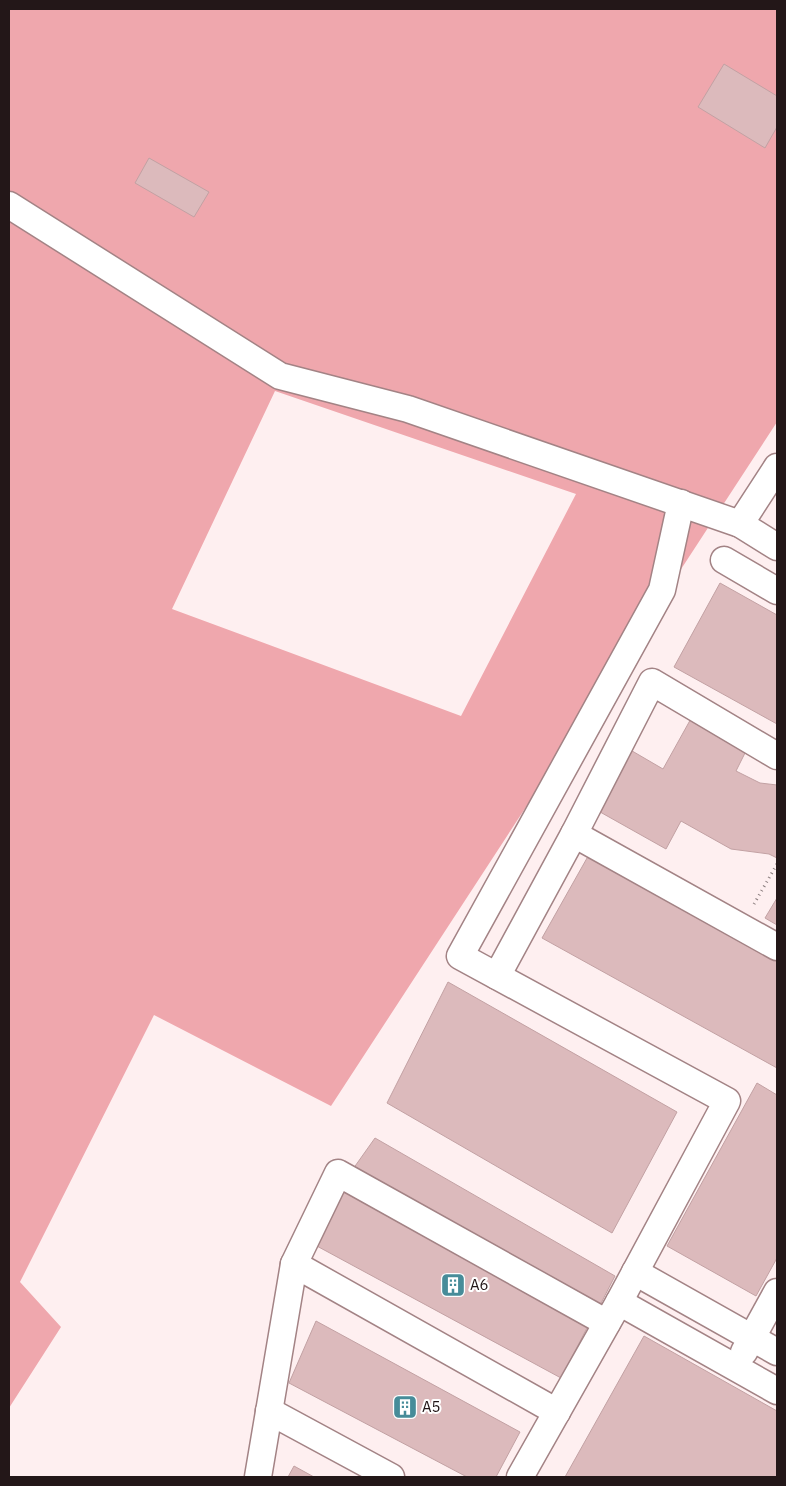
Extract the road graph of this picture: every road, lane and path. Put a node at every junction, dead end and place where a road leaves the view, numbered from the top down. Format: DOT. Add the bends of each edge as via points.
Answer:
graph roads {
  1 [pos="9,205"];
  2 [pos="777,467"];
  3 [pos="682,503"];
  4 [pos="740,524"];
  5 [pos="777,547"];
  6 [pos="724,560"];
  7 [pos="777,591"];
  8 [pos="777,756"];
  9 [pos="574,834"];
  10 [pos="777,864"];
  11 [pos="741,926"];
  12 [pos="777,947"];
  13 [pos="497,976"];
  14 [pos="294,1264"];
  15 [pos="635,1272"];
  16 [pos="777,1292"];
  17 [pos="613,1313"];
  18 [pos="752,1337"];
  19 [pos="777,1352"];
  20 [pos="736,1367"];
  21 [pos="777,1391"];
  22 [pos="269,1411"];
  23 [pos="557,1412"];
  24 [pos="258,1477"];
  25 [pos="391,1477"];
  26 [pos="520,1477"];
  1 -- 3 [label="street" via="280,376 408,408"];
  2 -- 4 [label="street"];
  3 -- 4 [label="street"];
  3 -- 13 [label="street" via="662,590 460,956"];
  4 -- 5 [label="street"];
  6 -- 7 [label="street"];
  8 -- 9 [label="street" via="652,682"];
  9 -- 11 [label="street"];
  9 -- 13 [label="street"];
  10 -- 11 [label="path"];
  11 -- 12 [label="street"];
  13 -- 15 [label="street" via="727,1101"];
  14 -- 17 [label="street" via="338,1173"];
  14 -- 22 [label="street"];
  14 -- 23 [label="street"];
  15 -- 17 [label="street"];
  15 -- 18 [label="street"];
  16 -- 18 [label="street"];
  17 -- 20 [label="street"];
  17 -- 23 [label="street"];
  18 -- 19 [label="street"];
  18 -- 20 [label="street"];
  20 -- 21 [label="street"];
  22 -- 24 [label="street"];
  22 -- 25 [label="street"];
  23 -- 26 [label="street"];
}
